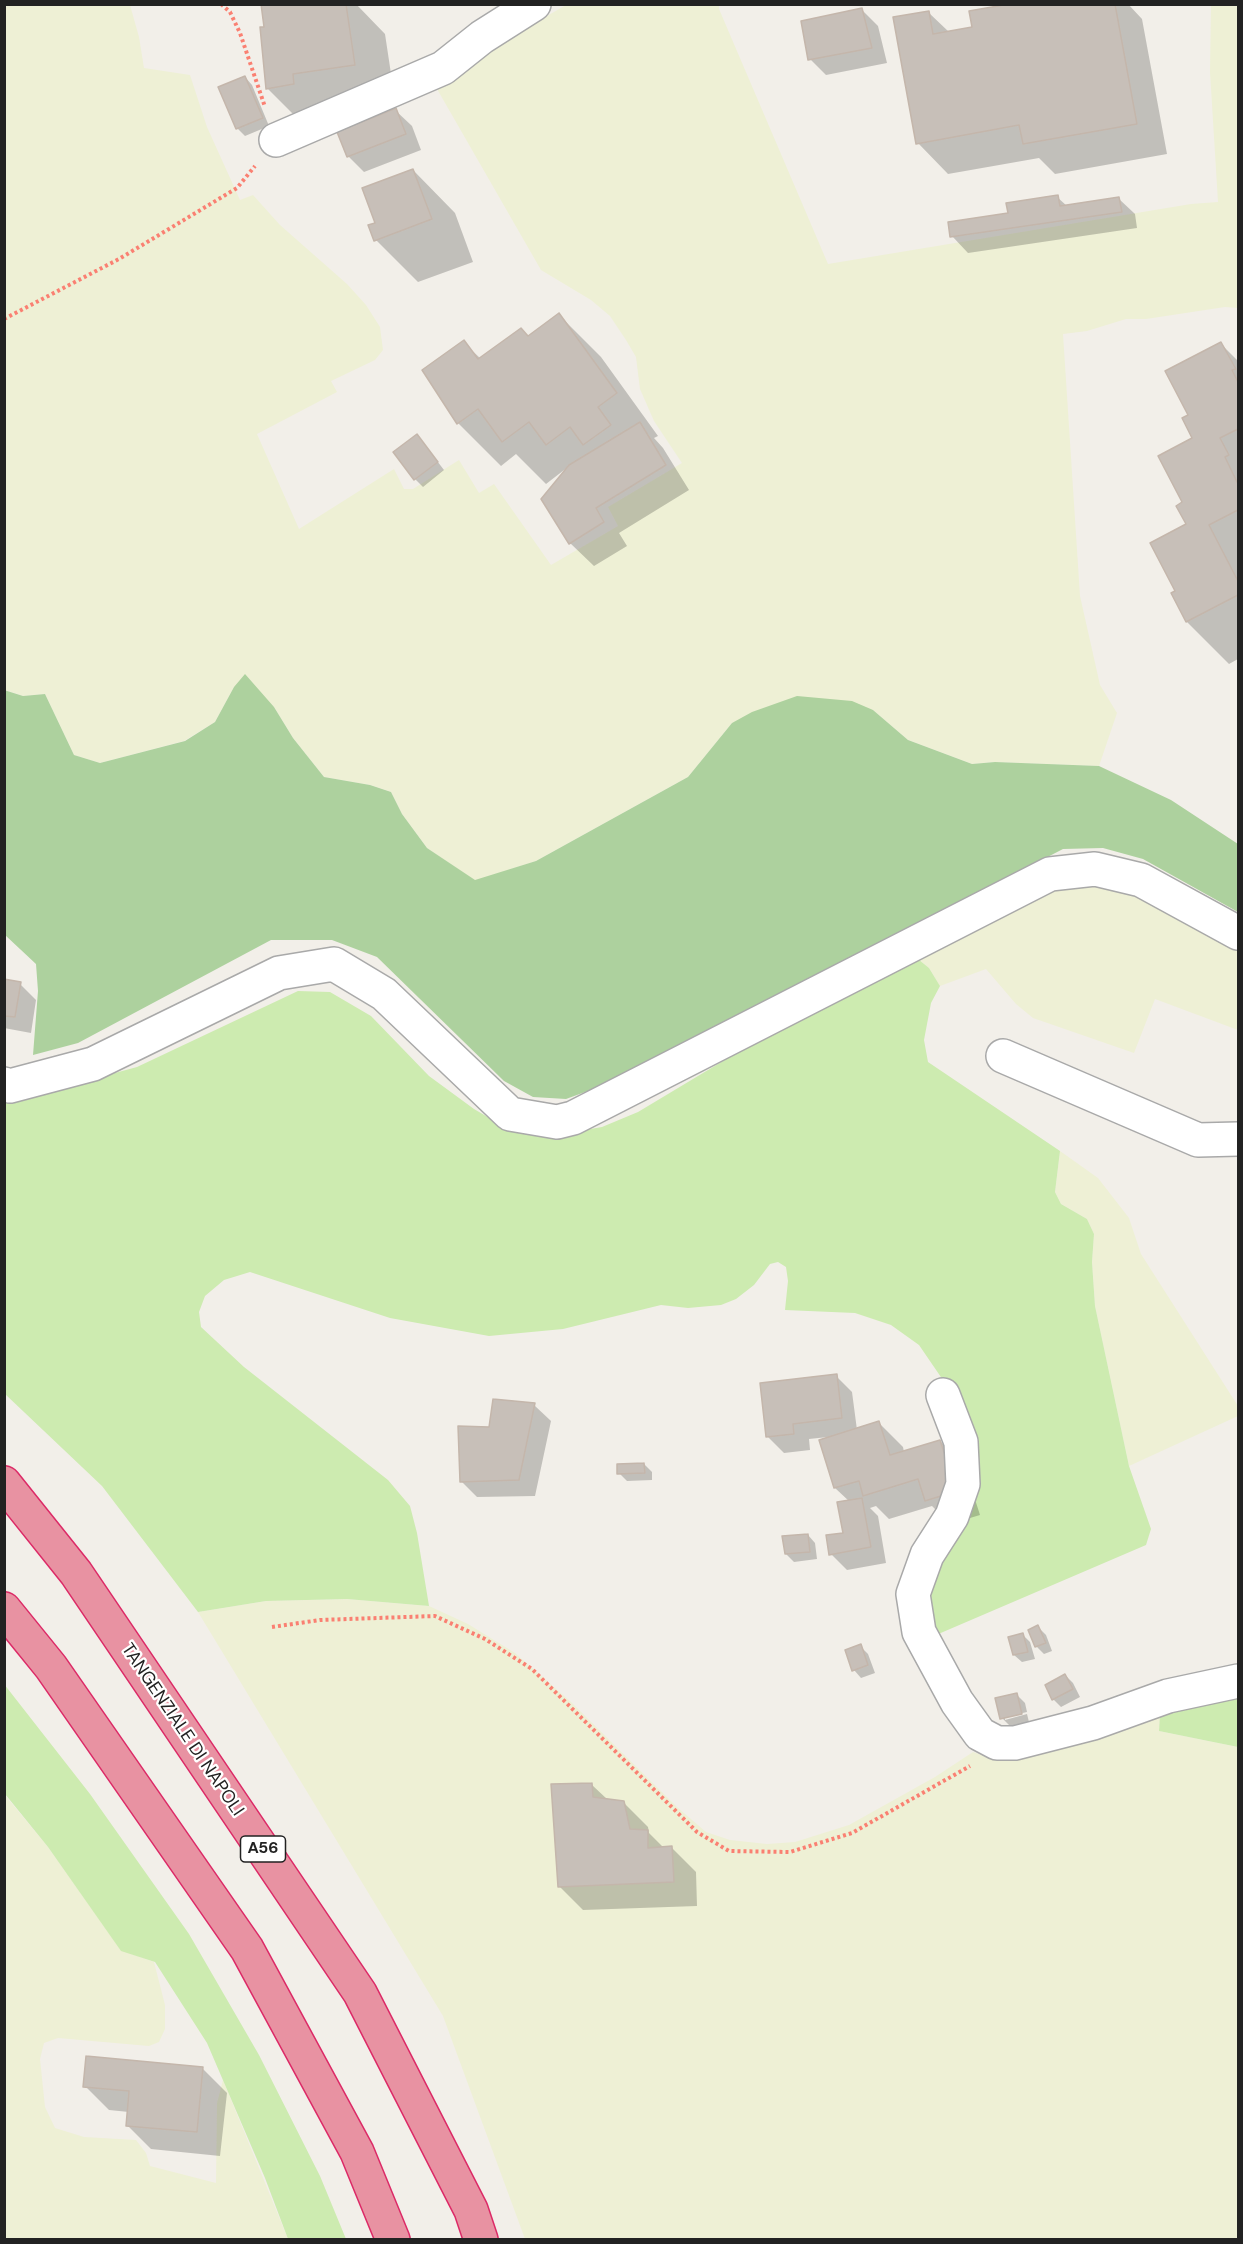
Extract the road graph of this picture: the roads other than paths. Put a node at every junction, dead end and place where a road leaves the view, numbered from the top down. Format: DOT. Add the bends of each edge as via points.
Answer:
graph roads {
  1 [pos="534,4"];
  2 [pos="276,140"];
  3 [pos="1239,933"];
  4 [pos="1003,1056"];
  5 [pos="4,1084"];
  6 [pos="1239,1139"];
  7 [pos="943,1395"];
  8 [pos="4,1483"];
  9 [pos="4,1609"];
  10 [pos="1239,1681"];
  11 [pos="393,2240"];
  12 [pos="481,2240"];
  1 -- 2 [label="street" via="442,68"];
  3 -- 5 [label="street" via="1141,880 1095,869 1050,874 573,1118 557,1122 510,1114 384,994 334,964 279,973 93,1064 10,1086"];
  4 -- 6 [label="street" via="1198,1140"];
  7 -- 10 [label="street" via="961,1442 963,1484 952,1516 927,1555 913,1594 919,1632 957,1702 980,1734 997,1743 1015,1743 1094,1723 1168,1696"];
  8 -- 12 [label="highway, TANGENZIALE DI NAPOLI / A56" via="76,1572 360,1993 471,2210"];
  9 -- 11 [label="highway" via="51,1667 247,1949 357,2152"];
}
